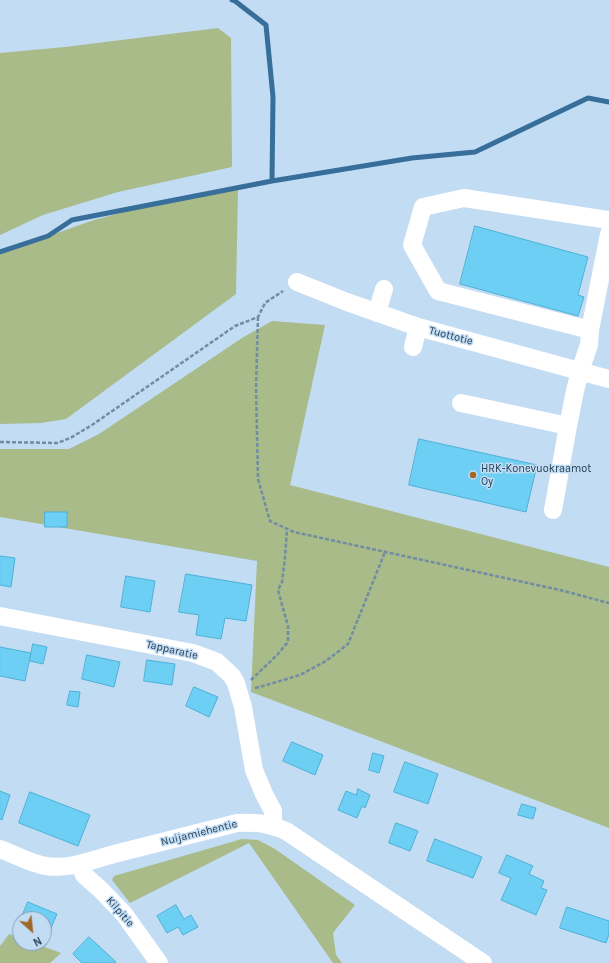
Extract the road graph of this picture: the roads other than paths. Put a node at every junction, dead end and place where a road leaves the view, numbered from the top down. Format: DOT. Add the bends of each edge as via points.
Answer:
graph roads {
  1 [pos="609,220"];
  2 [pos="609,234"];
  3 [pos="297,282"];
  4 [pos="384,289"];
  5 [pos="377,313"];
  6 [pos="418,327"];
  7 [pos="590,330"];
  8 [pos="413,347"];
  9 [pos="580,371"];
  10 [pos="609,379"];
  11 [pos="461,403"];
  12 [pos="568,426"];
  13 [pos="553,510"];
  14 [pos="0,616"];
  15 [pos="272,826"];
  16 [pos="0,849"];
  17 [pos="80,864"];
  18 [pos="159,963"];
  19 [pos="483,963"];
  1 -- 7 [label="street" via="464,198 423,207 412,245 438,291"];
  2 -- 7 [label="street"];
  3 -- 5 [label="street, Tuottotie"];
  4 -- 5 [label="street"];
  5 -- 6 [label="street, Tuottotie"];
  6 -- 8 [label="street"];
  6 -- 9 [label="street, Tuottotie"];
  7 -- 9 [label="street" via="590,345"];
  9 -- 10 [label="street, Tuottotie"];
  9 -- 12 [label="street"];
  11 -- 12 [label="street"];
  12 -- 13 [label="street"];
  14 -- 15 [label="street, Tapparatie" via="193,652 216,662 232,676 239,691 254,770 273,812"];
  15 -- 17 [label="street, Nuijamiehentie" via="254,822 237,823"];
  15 -- 19 [label="street, Nuijamiehentie" via="286,832"];
  16 -- 17 [label="street, Nuijamiehentie" via="44,866"];
  17 -- 18 [label="street, Kilpitie" via="84,875 124,914"];
}
